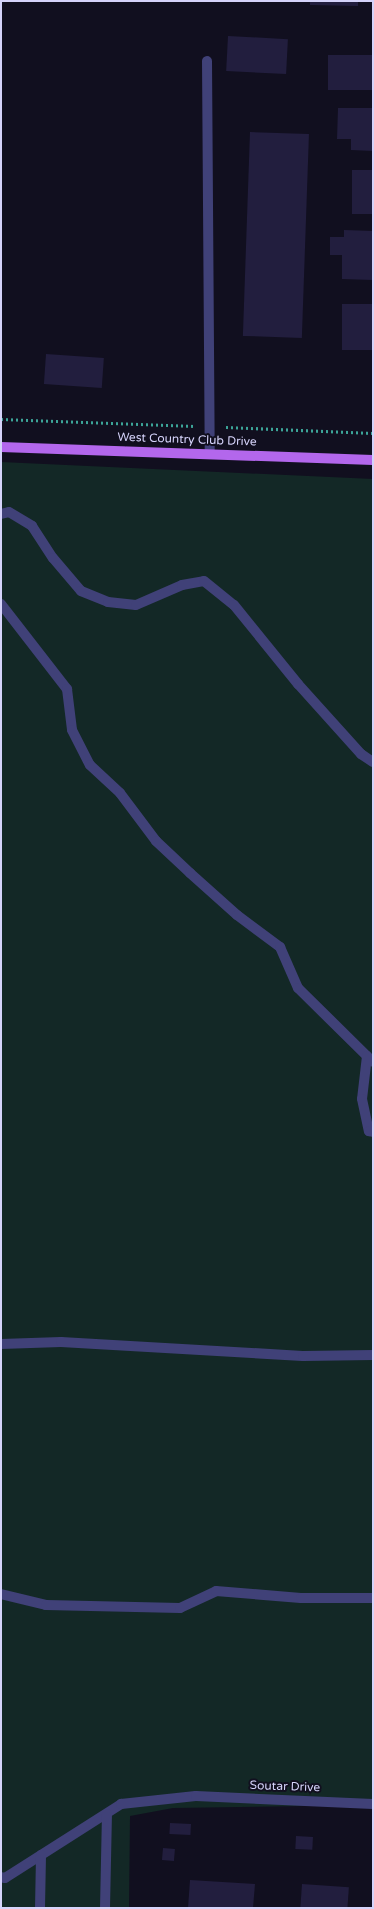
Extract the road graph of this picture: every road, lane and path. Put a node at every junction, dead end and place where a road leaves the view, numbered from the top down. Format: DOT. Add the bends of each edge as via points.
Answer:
graph roads {
  1 [pos="207,61"];
  2 [pos="1,419"];
  3 [pos="211,426"];
  4 [pos="373,433"];
  5 [pos="1,447"];
  6 [pos="210,454"];
  7 [pos="373,460"];
  8 [pos="1,514"];
  9 [pos="1,604"];
  10 [pos="373,762"];
  11 [pos="370,1059"];
  12 [pos="373,1132"];
  13 [pos="1,1344"];
  14 [pos="373,1355"];
  15 [pos="1,1594"];
  16 [pos="373,1598"];
  17 [pos="373,1804"];
  18 [pos="107,1814"];
  19 [pos="41,1856"];
  20 [pos="1,1877"];
  21 [pos="40,1908"];
  22 [pos="105,1908"];
  1 -- 3 [label="street"];
  2 -- 3 [label="path"];
  3 -- 4 [label="path"];
  3 -- 6 [label="street"];
  5 -- 6 [label="main road, West Country Club Drive"];
  6 -- 7 [label="main road, West Country Club Drive"];
  8 -- 10 [label="street" via="9,512 32,526 53,558 81,591 108,602 136,605 182,585 204,581 234,605 298,684 361,754"];
  9 -- 11 [label="street" via="67,689 72,730 90,765 120,793 156,841 237,915 280,947 298,988"];
  11 -- 12 [label="street" via="362,1100 369,1131"];
  13 -- 14 [label="street" via="60,1342 303,1356"];
  15 -- 16 [label="street" via="46,1605 180,1608 216,1591 301,1598"];
  17 -- 18 [label="street, Soutar Drive" via="196,1796 121,1804"];
  18 -- 19 [label="street, Soutar Drive"];
  18 -- 22 [label="street"];
  19 -- 20 [label="street, Soutar Drive" via="5,1878"];
  19 -- 21 [label="street"];
}
